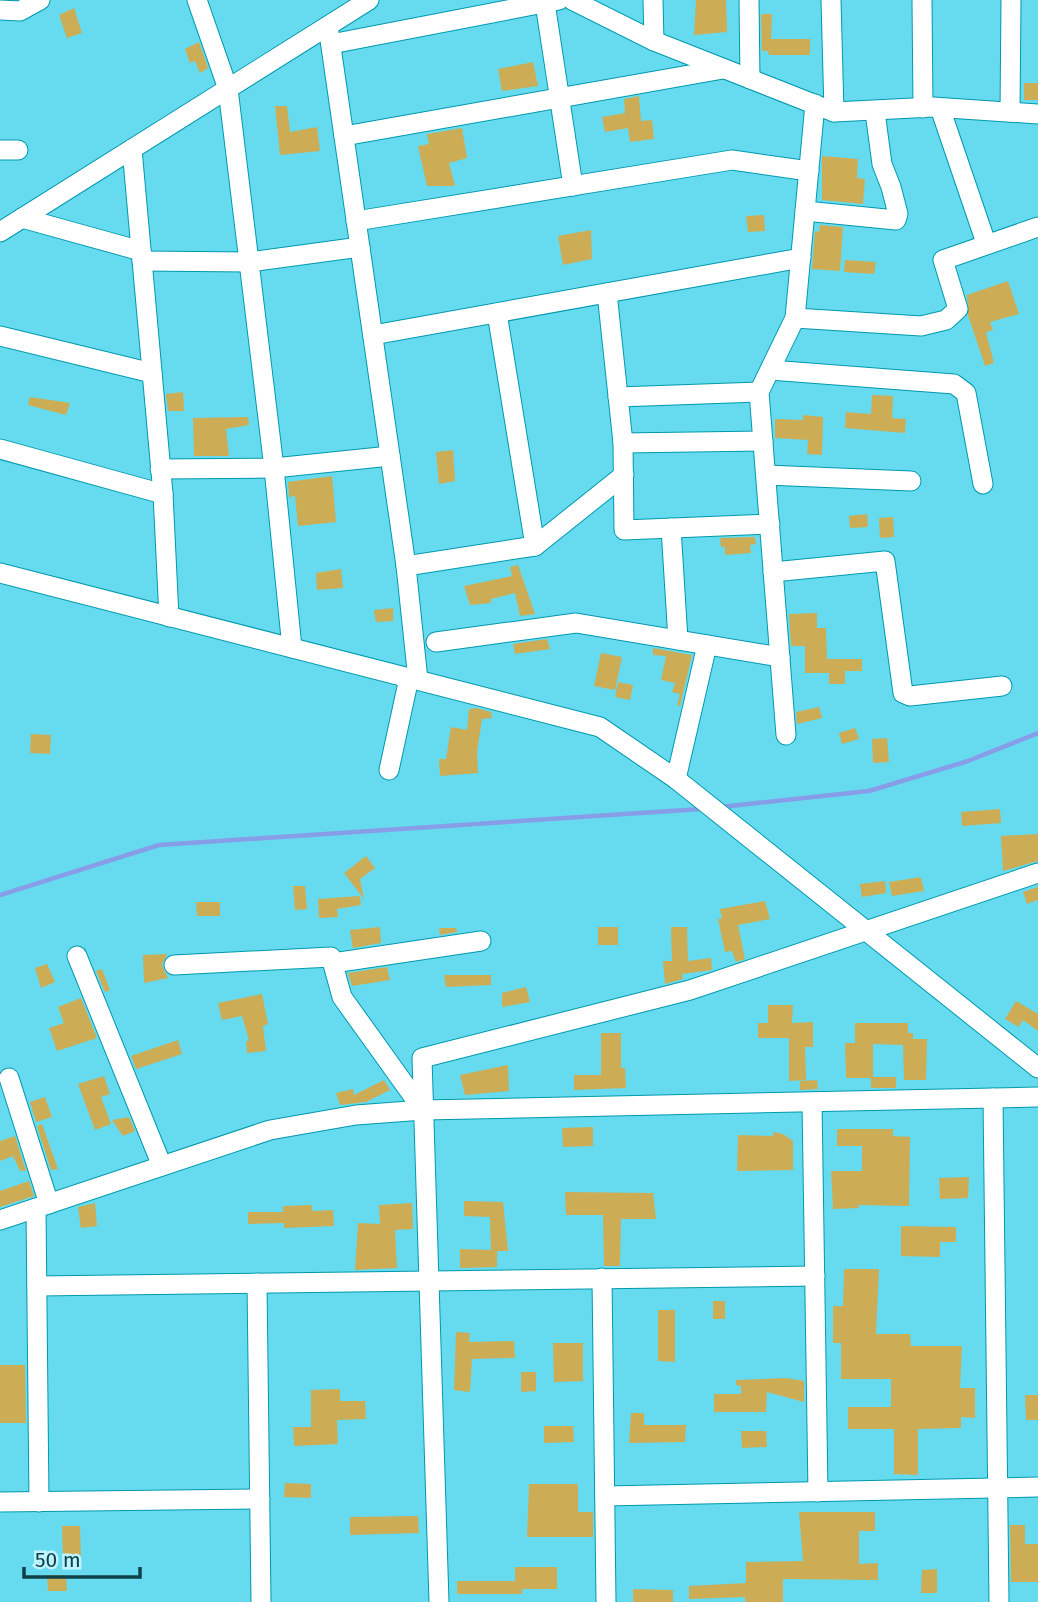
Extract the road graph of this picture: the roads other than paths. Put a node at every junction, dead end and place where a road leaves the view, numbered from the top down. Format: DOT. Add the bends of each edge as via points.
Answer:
graph roads {
  1 [pos="40,0"];
  2 [pos="197,0"];
  3 [pos="572,0"];
  4 [pos="653,0"];
  5 [pos="749,0"];
  6 [pos="831,0"];
  7 [pos="922,0"];
  8 [pos="1012,0"];
  9 [pos="552,1"];
  10 [pos="357,3"];
  11 [pos="0,10"];
  12 [pos="329,35"];
  13 [pos="654,41"];
  14 [pos="724,69"];
  15 [pos="750,79"];
  16 [pos="228,89"];
  17 [pos="561,96"];
  18 [pos="815,104"];
  19 [pos="932,108"];
  20 [pos="875,111"];
  21 [pos="834,112"];
  22 [pos="1010,112"];
  23 [pos="1037,118"];
  24 [pos="344,136"];
  25 [pos="132,149"];
  26 [pos="809,172"];
  27 [pos="573,186"];
  28 [pos="805,211"];
  29 [pos="22,218"];
  30 [pos="356,221"];
  31 [pos="1038,227"];
  32 [pos="0,232"];
  33 [pos="986,243"];
  34 [pos="360,247"];
  35 [pos="142,256"];
  36 [pos="801,258"];
  37 [pos="249,261"];
  38 [pos="607,293"];
  39 [pos="497,313"];
  40 [pos="795,318"];
  41 [pos="373,335"];
  42 [pos="0,336"];
  43 [pos="770,370"];
  44 [pos="152,373"];
  45 [pos="760,392"];
  46 [pos="618,397"];
  47 [pos="763,441"];
  48 [pos="623,443"];
  49 [pos="0,449"];
  50 [pos="390,456"];
  51 [pos="274,468"];
  52 [pos="160,469"];
  53 [pos="624,475"];
  54 [pos="766,475"];
  55 [pos="911,481"];
  56 [pos="983,484"];
  57 [pos="163,494"];
  58 [pos="770,524"];
  59 [pos="671,528"];
  60 [pos="535,546"];
  61 [pos="406,566"];
  62 [pos="773,572"];
  63 [pos="0,573"];
  64 [pos="169,617"];
  65 [pos="678,640"];
  66 [pos="436,642"];
  67 [pos="707,645"];
  68 [pos="292,648"];
  69 [pos="780,657"];
  70 [pos="413,679"];
  71 [pos="1002,686"];
  72 [pos="786,735"];
  73 [pos="389,770"];
  74 [pos="676,779"];
  75 [pos="1038,873"];
  76 [pos="865,931"];
  77 [pos="481,941"];
  78 [pos="77,957"];
  79 [pos="333,963"];
  80 [pos="174,965"];
  81 [pos="1038,1068"];
  82 [pos="9,1078"];
  83 [pos="1038,1097"];
  84 [pos="993,1098"];
  85 [pos="812,1102"];
  86 [pos="423,1110"];
  87 [pos="162,1166"];
  88 [pos="43,1206"];
  89 [pos="0,1220"];
  90 [pos="815,1276"];
  91 [pos="602,1279"];
  92 [pos="429,1281"];
  93 [pos="257,1283"];
  94 [pos="37,1286"];
  95 [pos="1038,1487"];
  96 [pos="998,1488"];
  97 [pos="818,1492"];
  98 [pos="605,1496"];
  99 [pos="260,1499"];
  100 [pos="0,1502"];
  101 [pos="39,1502"];
  102 [pos="261,1602"];
  103 [pos="439,1602"];
  104 [pos="606,1602"];
  105 [pos="999,1602"];
  1 -- 11 [label="street" via="20,11"];
  2 -- 16 [label="street"];
  3 -- 13 [label="street"];
  4 -- 13 [label="street"];
  5 -- 15 [label="street"];
  6 -- 21 [label="street"];
  7 -- 19 [label="street"];
  8 -- 22 [label="street"];
  9 -- 12 [label="street"];
  9 -- 17 [label="street"];
  10 -- 12 [label="street"];
  12 -- 16 [label="street"];
  12 -- 24 [label="street"];
  13 -- 14 [label="street"];
  14 -- 15 [label="street"];
  14 -- 17 [label="street"];
  15 -- 18 [label="street"];
  16 -- 25 [label="street"];
  16 -- 37 [label="street"];
  17 -- 24 [label="street"];
  17 -- 27 [label="street"];
  18 -- 21 [label="street"];
  18 -- 26 [label="street"];
  19 -- 20 [label="street"];
  19 -- 22 [label="street"];
  19 -- 33 [label="street"];
  20 -- 21 [label="street"];
  20 -- 28 [label="street" via="896,220"];
  22 -- 23 [label="street"];
  24 -- 30 [label="street"];
  25 -- 29 [label="street"];
  25 -- 35 [label="street"];
  26 -- 27 [label="street" via="732,160"];
  26 -- 28 [label="street"];
  27 -- 30 [label="street"];
  28 -- 36 [label="street"];
  29 -- 32 [label="street"];
  29 -- 35 [label="street"];
  30 -- 34 [label="street"];
  31 -- 33 [label="street"];
  33 -- 40 [label="street" via="943,260 958,309 946,320 921,326"];
  34 -- 37 [label="street"];
  34 -- 41 [label="street"];
  35 -- 37 [label="street"];
  35 -- 44 [label="street"];
  36 -- 38 [label="street"];
  36 -- 40 [label="street"];
  37 -- 51 [label="street"];
  38 -- 39 [label="street"];
  38 -- 46 [label="street"];
  39 -- 41 [label="street"];
  39 -- 60 [label="street"];
  40 -- 43 [label="street"];
  41 -- 50 [label="street"];
  42 -- 44 [label="street"];
  43 -- 45 [label="street"];
  43 -- 56 [label="street" via="954,384 966,393"];
  44 -- 52 [label="street"];
  45 -- 46 [label="street"];
  45 -- 47 [label="street"];
  46 -- 48 [label="street"];
  47 -- 48 [label="street"];
  47 -- 54 [label="street"];
  48 -- 53 [label="street"];
  49 -- 57 [label="street"];
  50 -- 51 [label="street"];
  50 -- 61 [label="street"];
  51 -- 52 [label="street"];
  51 -- 68 [label="street"];
  52 -- 57 [label="street"];
  53 -- 59 [label="street" via="624,530"];
  53 -- 60 [label="street"];
  54 -- 55 [label="street"];
  54 -- 58 [label="street"];
  57 -- 64 [label="street"];
  58 -- 59 [label="street"];
  58 -- 62 [label="street"];
  59 -- 65 [label="street"];
  60 -- 61 [label="street"];
  61 -- 70 [label="street"];
  62 -- 69 [label="street"];
  62 -- 71 [label="street" via="885,561 903,693"];
  63 -- 64 [label="street"];
  64 -- 68 [label="street"];
  65 -- 66 [label="street" via="576,623"];
  65 -- 67 [label="street"];
  67 -- 69 [label="street"];
  67 -- 74 [label="street"];
  68 -- 70 [label="street"];
  69 -- 72 [label="street"];
  70 -- 73 [label="street"];
  70 -- 74 [label="street" via="600,727"];
  74 -- 76 [label="street"];
  75 -- 76 [label="street"];
  76 -- 81 [label="street"];
  76 -- 86 [label="street" via="690,990 422,1058"];
  77 -- 79 [label="street"];
  78 -- 87 [label="street"];
  79 -- 80 [label="street" via="331,957"];
  79 -- 86 [label="street" via="342,997"];
  82 -- 88 [label="street"];
  83 -- 84 [label="street"];
  84 -- 85 [label="street"];
  84 -- 96 [label="street"];
  85 -- 86 [label="street"];
  85 -- 90 [label="street"];
  86 -- 87 [label="street" via="356,1115 270,1130"];
  86 -- 92 [label="street"];
  87 -- 88 [label="street"];
  88 -- 89 [label="street"];
  88 -- 94 [label="street"];
  90 -- 91 [label="street"];
  90 -- 97 [label="street"];
  91 -- 92 [label="street"];
  91 -- 98 [label="street"];
  92 -- 93 [label="street"];
  92 -- 103 [label="street"];
  93 -- 94 [label="street"];
  93 -- 99 [label="street"];
  94 -- 101 [label="street"];
  95 -- 96 [label="street"];
  96 -- 97 [label="street"];
  96 -- 105 [label="street"];
  97 -- 98 [label="street"];
  98 -- 104 [label="street"];
  99 -- 101 [label="street"];
  99 -- 102 [label="street"];
  100 -- 101 [label="street"];
}
